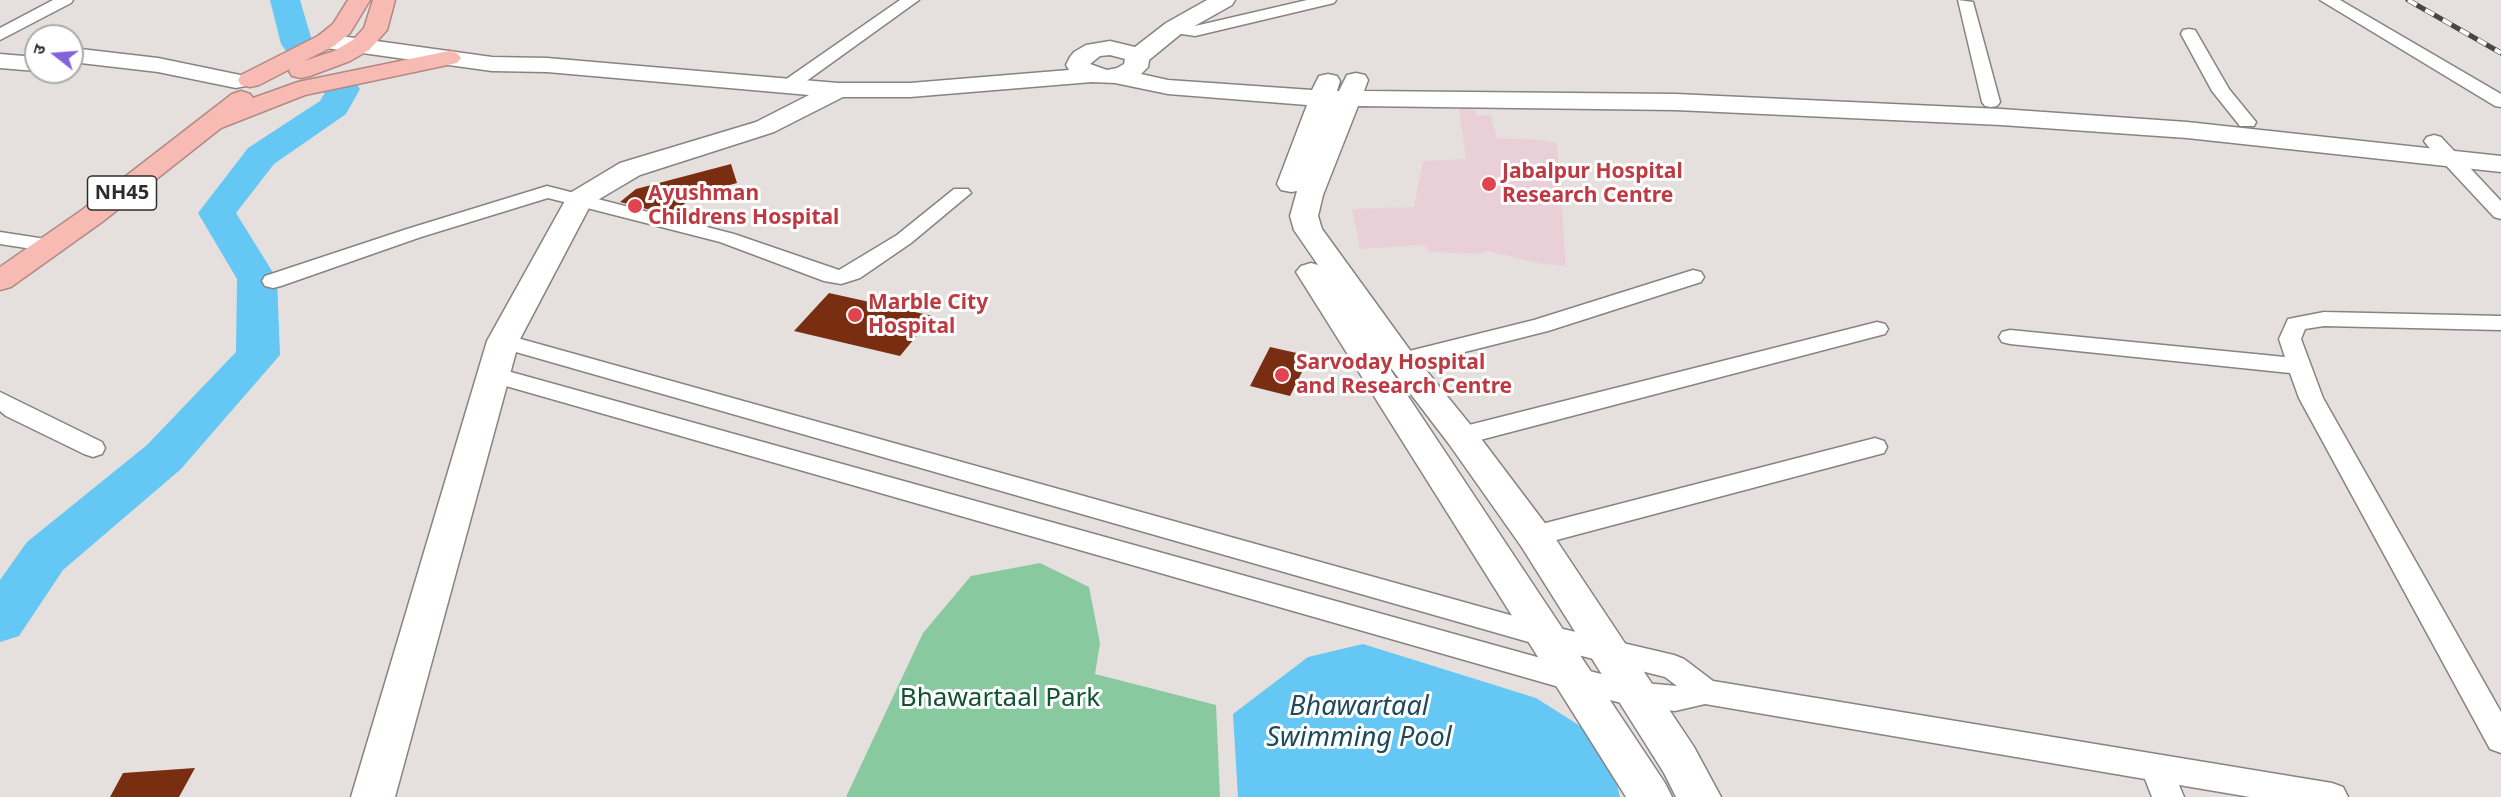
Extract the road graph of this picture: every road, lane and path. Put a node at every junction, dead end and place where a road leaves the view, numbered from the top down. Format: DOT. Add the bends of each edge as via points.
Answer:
graph roads {
  1 [pos="65,0"];
  2 [pos="359,0"];
  3 [pos="384,0"];
  4 [pos="911,0"];
  5 [pos="1194,0"];
  6 [pos="1224,0"];
  7 [pos="1328,0"];
  8 [pos="2328,0"];
  9 [pos="1965,2"];
  10 [pos="1174,28"];
  11 [pos="334,34"];
  12 [pos="2189,34"];
  13 [pos="0,35"];
  14 [pos="368,37"];
  15 [pos="0,50"];
  16 [pos="24,51"];
  17 [pos="84,56"];
  18 [pos="449,58"];
  19 [pos="1137,60"];
  20 [pos="0,61"];
  21 [pos="24,63"];
  22 [pos="1099,63"];
  23 [pos="547,65"];
  24 [pos="84,70"];
  25 [pos="788,86"];
  26 [pos="1338,89"];
  27 [pos="236,90"];
  28 [pos="838,90"];
  29 [pos="1991,102"];
  30 [pos="2501,102"];
  31 [pos="2247,122"];
  32 [pos="210,124"];
  33 [pos="2434,141"];
  34 [pos="2501,151"];
  35 [pos="2453,160"];
  36 [pos="2501,164"];
  37 [pos="961,193"];
  38 [pos="580,199"];
  39 [pos="2501,213"];
  40 [pos="0,238"];
  41 [pos="41,244"];
  42 [pos="0,261"];
  43 [pos="1693,277"];
  44 [pos="0,280"];
  45 [pos="273,281"];
  46 [pos="2501,323"];
  47 [pos="1877,329"];
  48 [pos="2010,338"];
  49 [pos="503,341"];
  50 [pos="1401,360"];
  51 [pos="2299,366"];
  52 [pos="493,375"];
  53 [pos="0,400"];
  54 [pos="1461,436"];
  55 [pos="1875,447"];
  56 [pos="93,448"];
  57 [pos="1534,536"];
  58 [pos="1546,636"];
  59 [pos="1609,652"];
  60 [pos="1573,679"];
  61 [pos="1705,692"];
  62 [pos="1634,694"];
  63 [pos="2501,740"];
  64 [pos="2156,767"];
  65 [pos="374,797"];
  66 [pos="1650,797"];
  67 [pos="1699,797"];
  68 [pos="2168,797"];
  69 [pos="2332,797"];
  1 -- 13 [label="street"];
  2 -- 11 [label="highway"];
  3 -- 14 [label="highway"];
  4 -- 25 [label="street"];
  5 -- 22 [label="street" via="1137,30"];
  6 -- 10 [label="street"];
  7 -- 10 [label="street" via="1195,31"];
  8 -- 30 [label="street"];
  9 -- 29 [label="street"];
  10 -- 19 [label="street"];
  11 -- 14 [label="street"];
  11 -- 27 [label="highway, NH45"];
  12 -- 31 [label="street" via="2221,91"];
  14 -- 18 [label="street"];
  14 -- 23 [label="street" via="508,50"];
  14 -- 27 [label="highway, NH45" via="342,56"];
  15 -- 16 [label="street"];
  17 -- 27 [label="street" via="158,65"];
  18 -- 23 [label="street"];
  18 -- 32 [label="highway" via="298,89"];
  19 -- 22 [label="street" via="1126,50"];
  19 -- 26 [label="street" via="1182,76"];
  20 -- 21 [label="street"];
  22 -- 26 [label="street" via="1168,87"];
  22 -- 28 [label="street" via="910,90"];
  23 -- 25 [label="street"];
  24 -- 27 [label="street"];
  25 -- 28 [label="street"];
  26 -- 29 [label="street" via="1720,88"];
  26 -- 35 [label="street" via="2001,117 2232,135"];
  26 -- 50 [label="street" via="1304,216 1308,230"];
  26 -- 58 [label="street" via="1284,203 1282,219"];
  27 -- 32 [label="highway, NH45"];
  27 -- 41 [label="highway, NH45"];
  28 -- 38 [label="street" via="765,127 630,169"];
  29 -- 31 [label="street"];
  31 -- 33 [label="street"];
  32 -- 41 [label="highway, NH45"];
  33 -- 34 [label="street"];
  33 -- 35 [label="street"];
  35 -- 36 [label="street"];
  35 -- 39 [label="street"];
  37 -- 38 [label="street" via="903,239 842,277 727,238"];
  38 -- 45 [label="street" via="547,192"];
  38 -- 49 [label="street"];
  40 -- 41 [label="street"];
  41 -- 42 [label="highway, NH45"];
  41 -- 44 [label="highway, NH45"];
  43 -- 50 [label="street" via="1540,326"];
  46 -- 51 [label="street" via="2324,319 2296,324 2290,339"];
  47 -- 54 [label="street"];
  48 -- 51 [label="street"];
  49 -- 52 [label="street"];
  49 -- 58 [label="street"];
  50 -- 54 [label="street"];
  51 -- 63 [label="street" via="2311,398"];
  52 -- 60 [label="street"];
  52 -- 65 [label="street"];
  53 -- 56 [label="street"];
  54 -- 57 [label="street"];
  55 -- 57 [label="street"];
  57 -- 59 [label="street"];
  58 -- 59 [label="street"];
  58 -- 60 [label="street"];
  59 -- 61 [label="street" via="1674,667"];
  59 -- 62 [label="street"];
  60 -- 62 [label="street"];
  60 -- 66 [label="street"];
  61 -- 62 [label="street" via="1675,699"];
  61 -- 64 [label="street"];
  62 -- 67 [label="street"];
  64 -- 68 [label="street"];
  64 -- 69 [label="street"];
}
